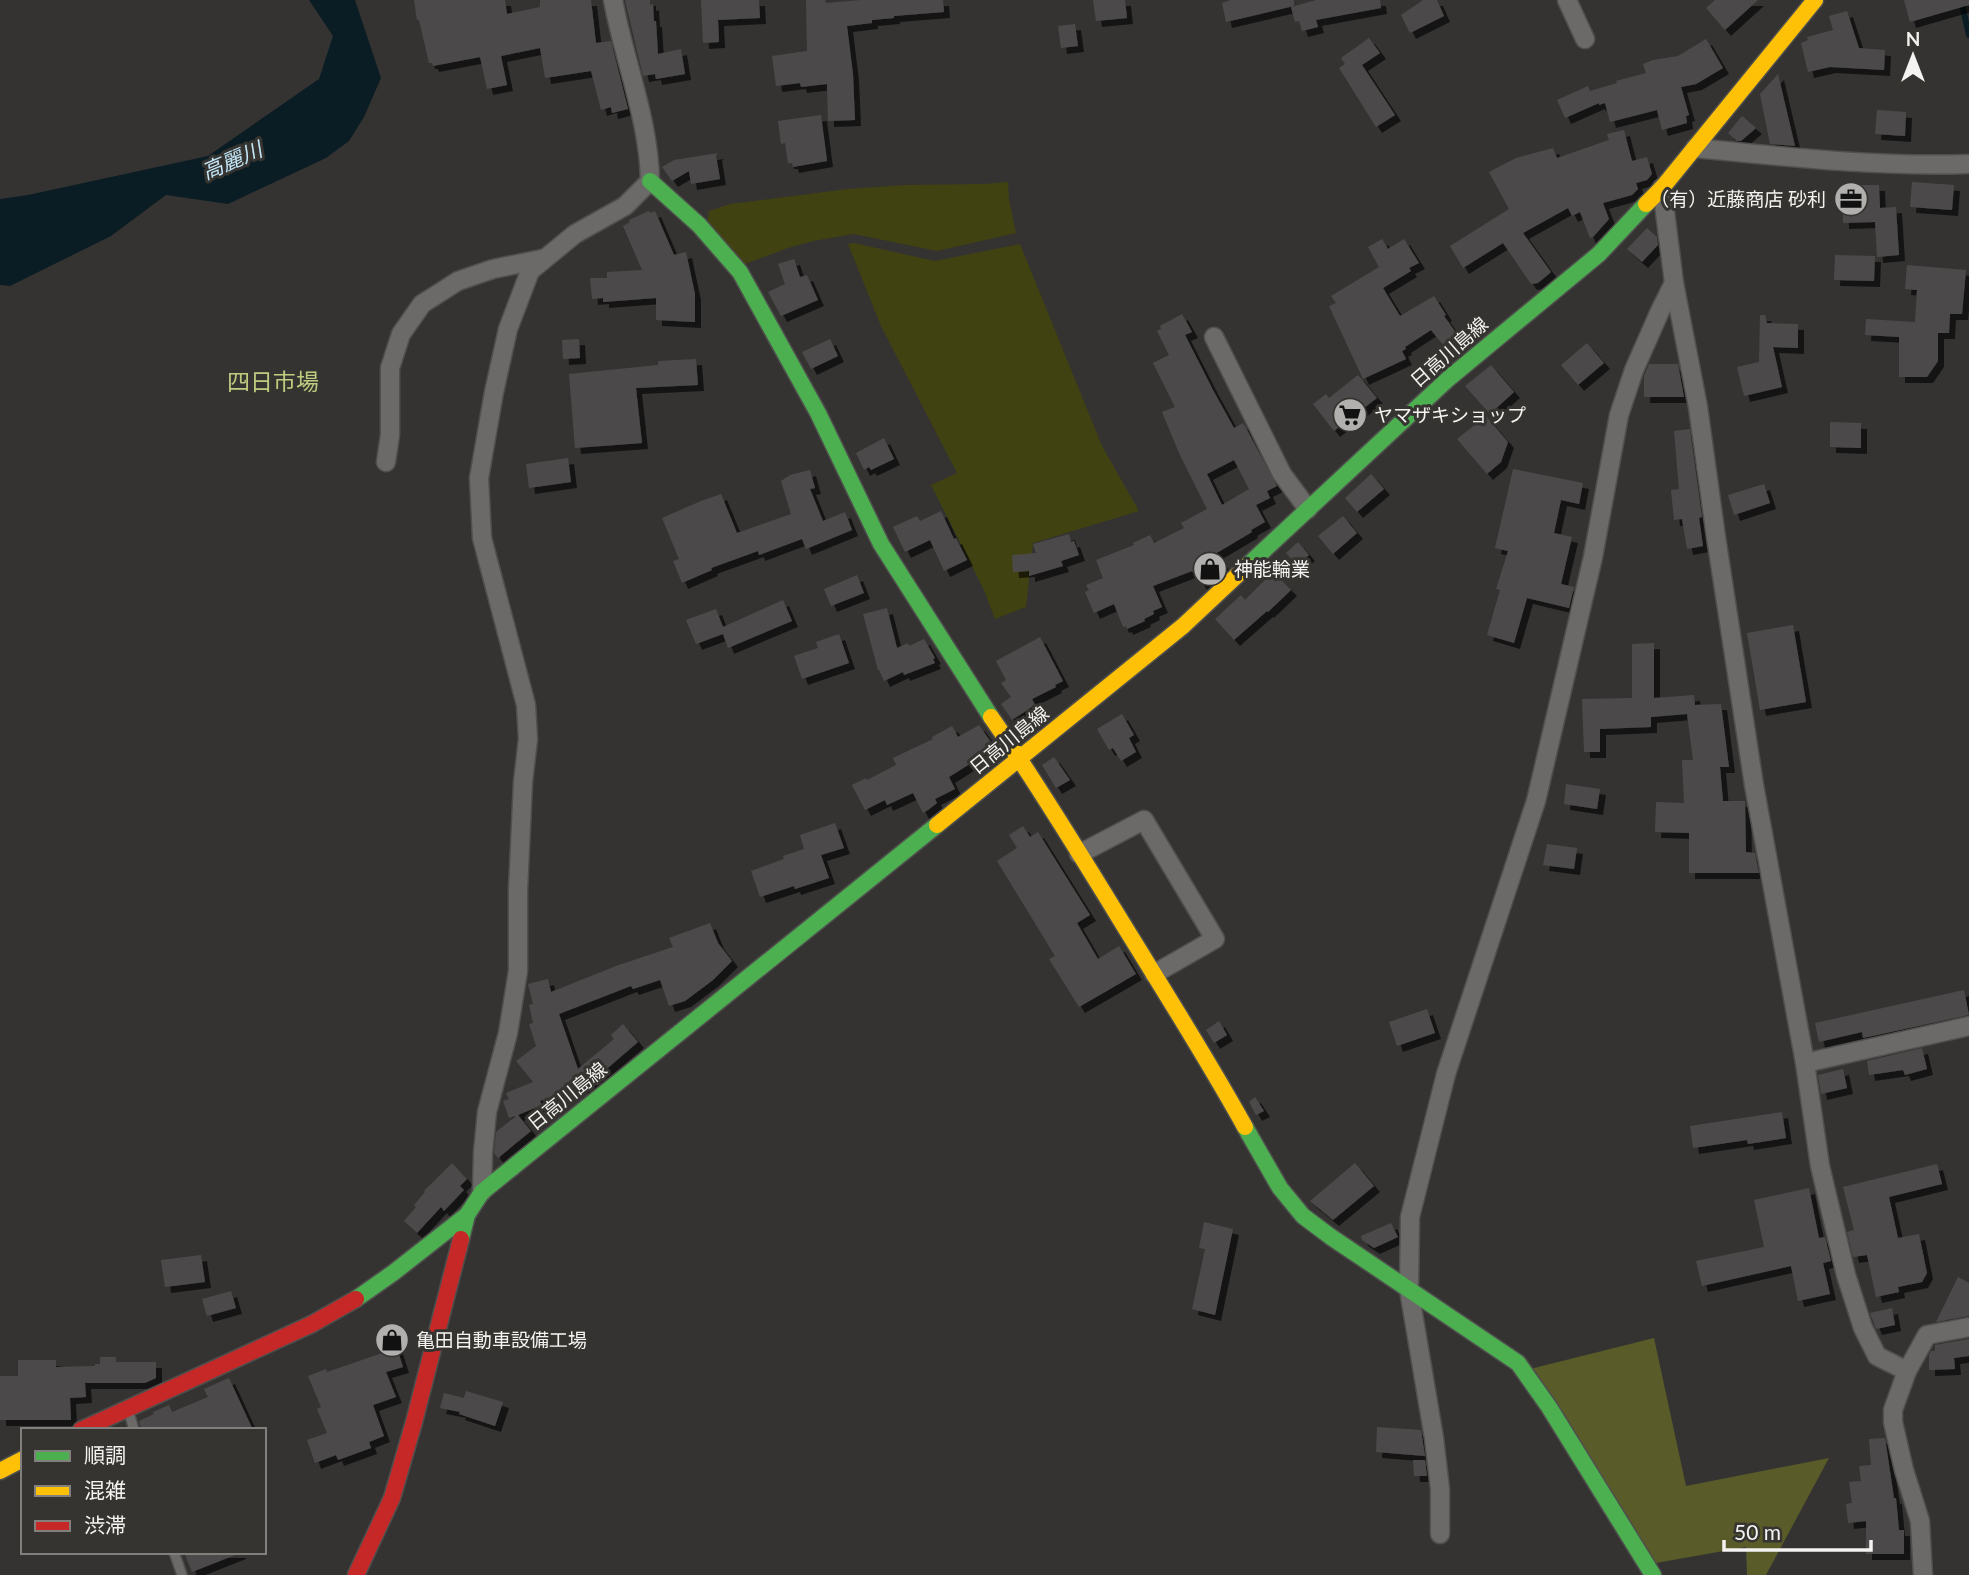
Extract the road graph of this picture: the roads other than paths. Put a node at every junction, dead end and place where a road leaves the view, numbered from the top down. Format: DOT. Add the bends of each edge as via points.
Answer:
graph roads {
  1 [pos="613,0"];
  2 [pos="1567,0"];
  3 [pos="1815,0"];
  4 [pos="1585,39"];
  5 [pos="1695,148"];
  6 [pos="1969,164"];
  7 [pos="650,181"];
  8 [pos="1662,188"];
  9 [pos="546,258"];
  10 [pos="1674,283"];
  11 [pos="1213,337"];
  12 [pos="386,462"];
  13 [pos="1308,509"];
  14 [pos="1020,758"];
  15 [pos="1079,854"];
  16 [pos="1154,974"];
  17 [pos="1969,1026"];
  18 [pos="1805,1063"];
  19 [pos="482,1192"];
  20 [pos="467,1215"];
  21 [pos="1409,1290"];
  22 [pos="1969,1327"];
  23 [pos="1907,1371"];
  24 [pos="127,1407"];
  25 [pos="86,1428"];
  26 [pos="133,1428"];
  27 [pos="21,1460"];
  28 [pos="0,1471"];
  29 [pos="1440,1534"];
  30 [pos="175,1554"];
  31 [pos="182,1575"];
  32 [pos="356,1575"];
  33 [pos="1653,1575"];
  34 [pos="1923,1575"];
  1 -- 7 [label="street" via="643,125"];
  2 -- 4 [label="street"];
  3 -- 5 [label="street, 日高川島線"];
  5 -- 6 [label="street"];
  5 -- 8 [label="street, 日高川島線"];
  7 -- 9 [label="street" via="625,206 575,234"];
  7 -- 14 [label="street" via="699,225 740,272 818,413 881,544"];
  8 -- 10 [label="street"];
  8 -- 13 [label="street, 日高川島線" via="1599,254 1448,379"];
  9 -- 12 [label="street" via="458,281 422,304 401,334 390,368"];
  9 -- 19 [label="street" via="530,271 508,328 479,478 482,538 526,705 527,739 518,971 508,1033 486,1112"];
  10 -- 18 [label="street"];
  10 -- 21 [label="street" via="1619,415 1593,557 1536,801 1446,1073 1410,1217"];
  11 -- 13 [label="street" via="1282,474"];
  13 -- 14 [label="street, 日高川島線" via="1184,626"];
  14 -- 15 [label="street"];
  14 -- 19 [label="street, 日高川島線"];
  15 -- 16 [label="street"];
  15 -- 16 [label="street" via="1143,820 1214,939"];
  16 -- 21 [label="street" via="1280,1188 1303,1216"];
  17 -- 18 [label="street"];
  18 -- 23 [label="street" via="1820,1166 1863,1328 1877,1356"];
  19 -- 20 [label="street, 日高川島線"];
  20 -- 24 [label="street" via="346,1306"];
  20 -- 32 [label="street, 日高川島線" via="391,1498"];
  21 -- 29 [label="street" via="1440,1489"];
  21 -- 33 [label="street" via="1518,1363"];
  22 -- 23 [label="street" via="1927,1335"];
  23 -- 34 [label="street" via="1893,1422 1920,1521"];
  24 -- 25 [label="street"];
  24 -- 26 [label="lane"];
  27 -- 28 [label="street"];
  30 -- 31 [label="lane"];
}
